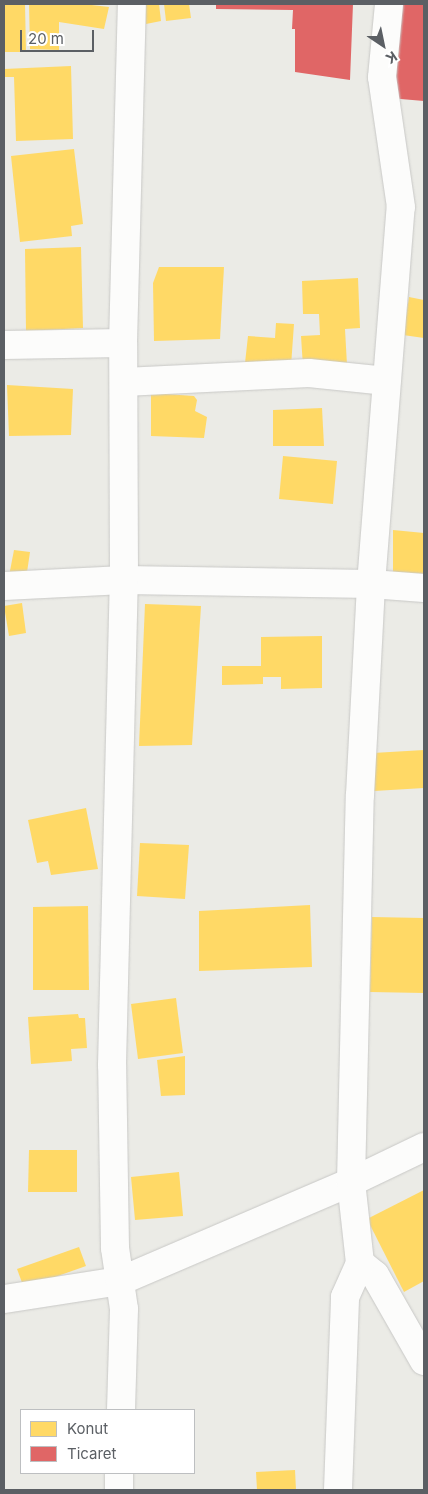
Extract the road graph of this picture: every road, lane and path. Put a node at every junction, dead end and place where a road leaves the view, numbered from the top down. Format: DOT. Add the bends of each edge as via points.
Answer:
graph roads {
  1 [pos="132,4"];
  2 [pos="389,4"];
  3 [pos="123,343"];
  4 [pos="4,345"];
  5 [pos="124,382"];
  6 [pos="387,382"];
  7 [pos="124,580"];
  8 [pos="370,584"];
  9 [pos="4,586"];
  10 [pos="424,588"];
  11 [pos="424,1147"];
  12 [pos="351,1182"];
  13 [pos="360,1263"];
  14 [pos="120,1281"];
  15 [pos="4,1299"];
  16 [pos="424,1361"];
  17 [pos="121,1409"];
  18 [pos="119,1474"];
  19 [pos="119,1490"];
  20 [pos="338,1490"];
  1 -- 3 [label="street"];
  2 -- 6 [label="street" via="382,77 401,208"];
  3 -- 4 [label="street"];
  3 -- 5 [label="street"];
  5 -- 6 [label="street" via="309,373"];
  5 -- 7 [label="street"];
  6 -- 8 [label="street"];
  7 -- 8 [label="street"];
  7 -- 9 [label="street"];
  7 -- 14 [label="street" via="112,1065 115,1248"];
  8 -- 10 [label="street"];
  8 -- 12 [label="street" via="360,795"];
  11 -- 12 [label="street"];
  12 -- 13 [label="street"];
  12 -- 14 [label="street"];
  13 -- 16 [label="street" via="375,1275"];
  13 -- 20 [label="street" via="344,1297"];
  14 -- 15 [label="street"];
  14 -- 17 [label="street" via="124,1309"];
  18 -- 19 [label="street"];
}
